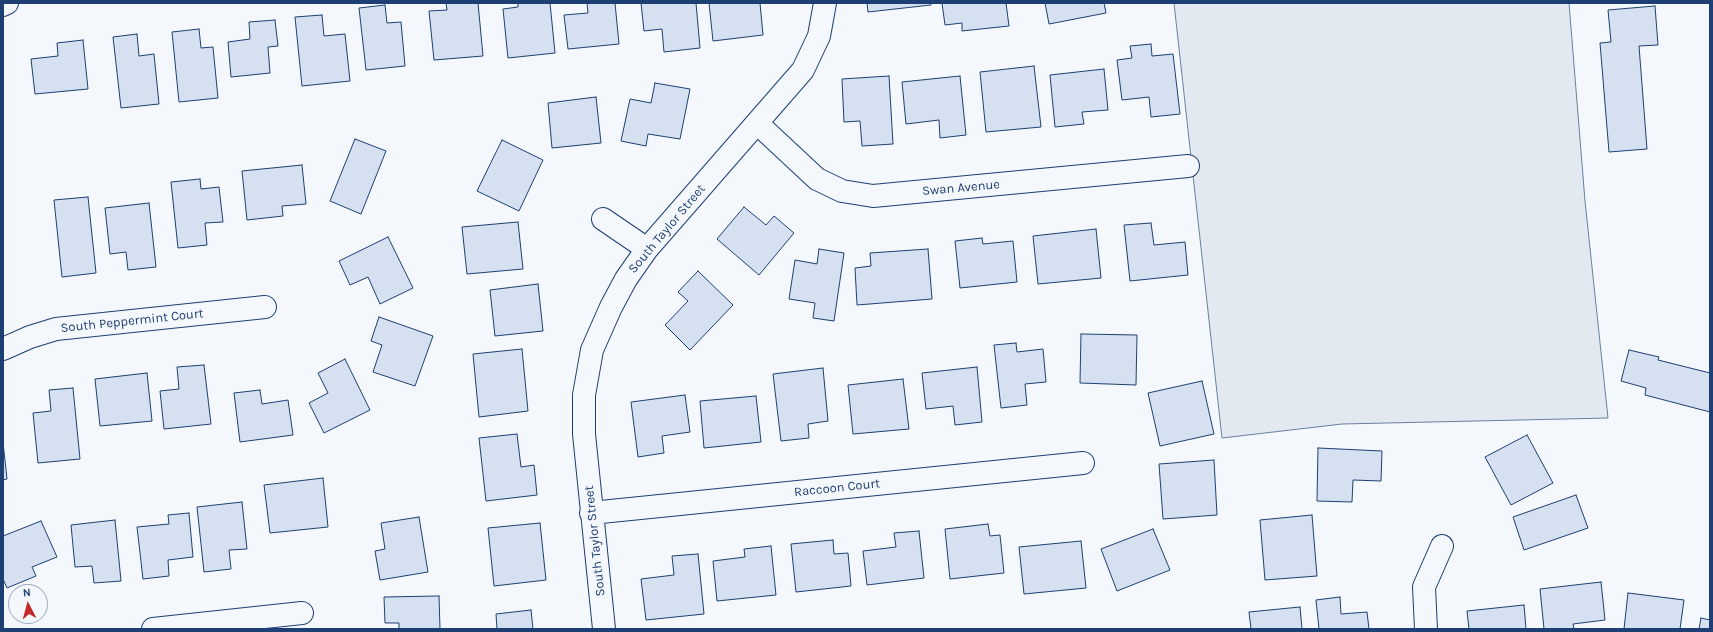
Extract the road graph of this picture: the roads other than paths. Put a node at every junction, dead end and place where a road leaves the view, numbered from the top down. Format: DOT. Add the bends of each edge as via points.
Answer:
graph roads {
  1 [pos="7,3"];
  2 [pos="825,3"];
  3 [pos="3,5"];
  4 [pos="758,124"];
  5 [pos="1188,166"];
  6 [pos="602,219"];
  7 [pos="647,249"];
  8 [pos="265,306"];
  9 [pos="3,346"];
  10 [pos="1083,463"];
  11 [pos="591,513"];
  12 [pos="1442,546"];
  13 [pos="302,613"];
  14 [pos="153,629"];
  15 [pos="604,629"];
  16 [pos="1426,629"];
  1 -- 3 [label="street"];
  2 -- 4 [label="street, South Taylor Street" via="819,36 803,70"];
  4 -- 5 [label="street, Swan Avenue" via="817,179 842,191 873,196"];
  4 -- 7 [label="street, South Taylor Street"];
  6 -- 7 [label="street"];
  7 -- 11 [label="street, South Taylor Street" via="626,279 592,350 584,403"];
  8 -- 9 [label="street, South Peppermint Court" via="56,329"];
  10 -- 11 [label="street, Raccoon Court"];
  11 -- 15 [label="street, South Taylor Street"];
  12 -- 16 [label="street" via="1424,587"];
  13 -- 14 [label="street"];
}
